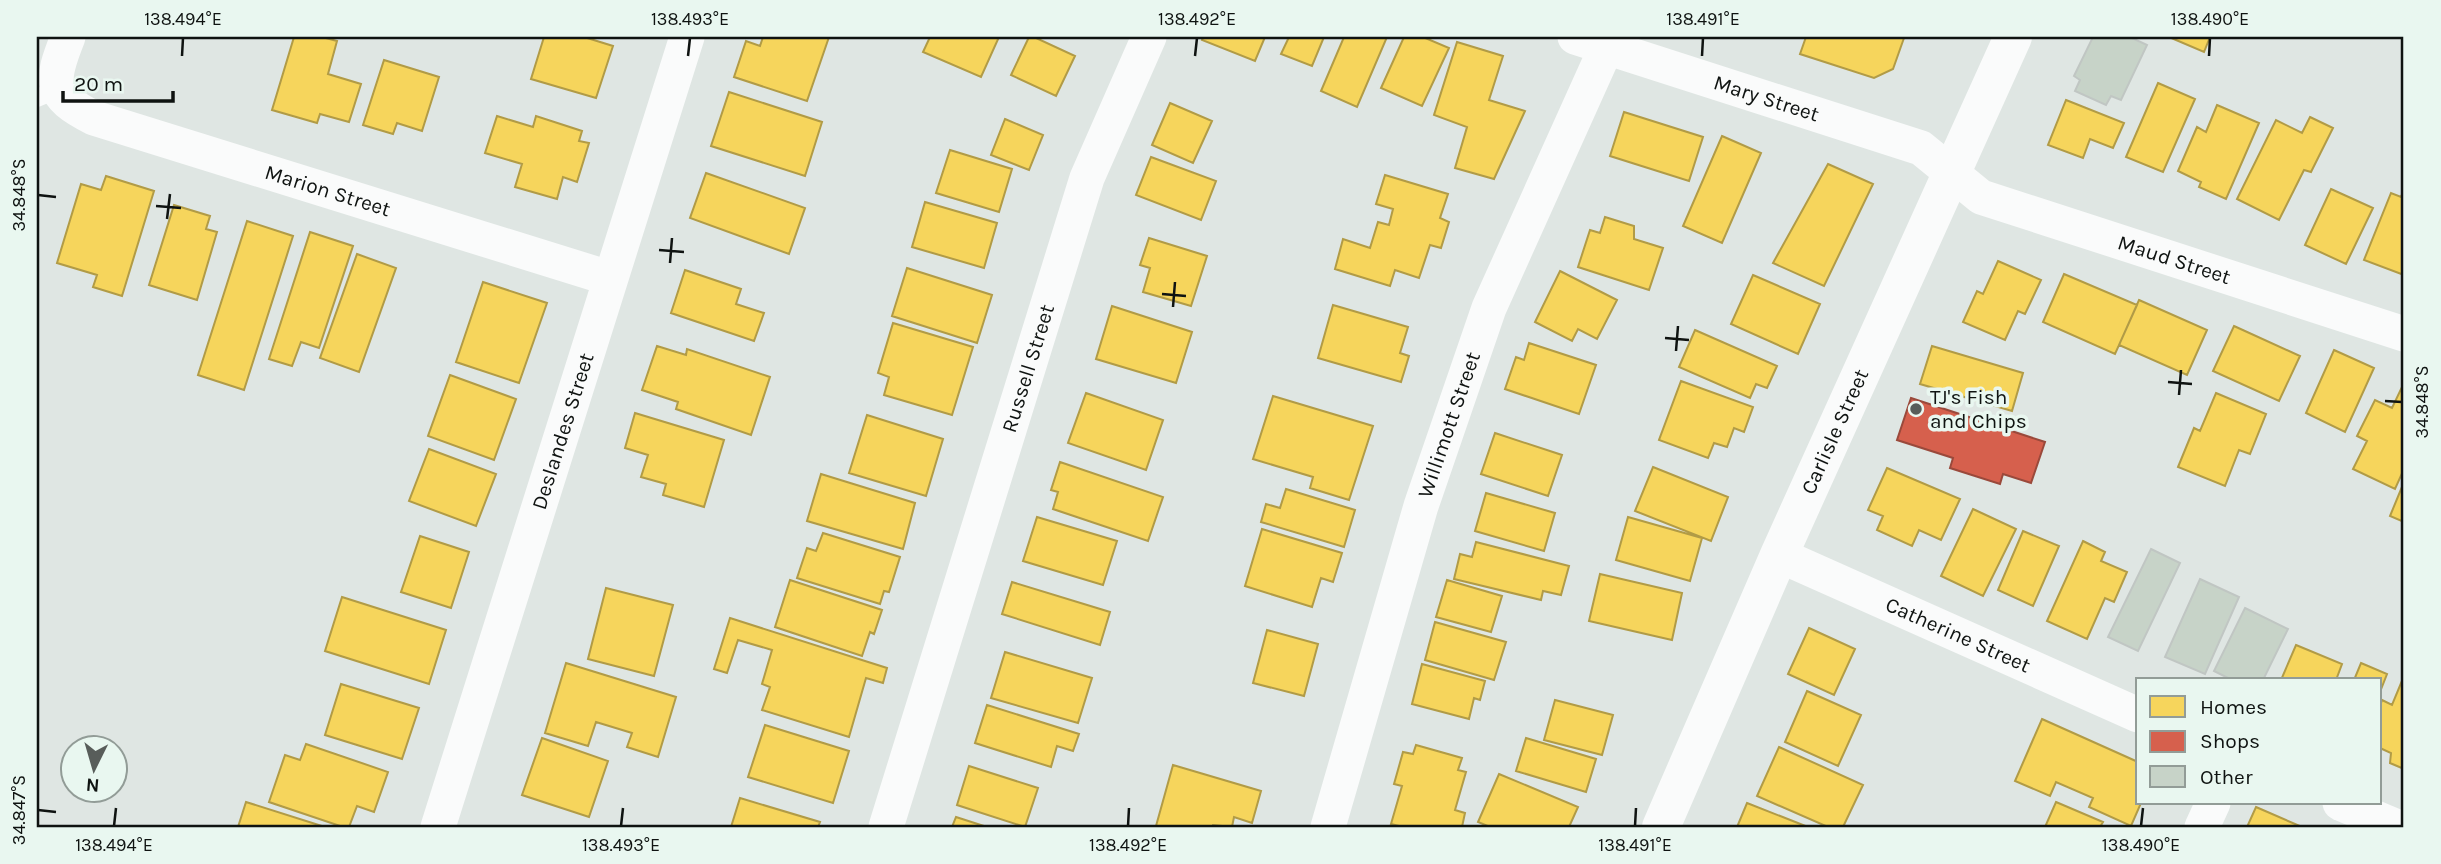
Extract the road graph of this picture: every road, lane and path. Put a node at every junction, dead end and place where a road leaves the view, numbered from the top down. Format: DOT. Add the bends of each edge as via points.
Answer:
graph roads {
  1 [pos="68,37"];
  2 [pos="687,37"];
  3 [pos="1149,37"];
  4 [pos="2013,37"];
  5 [pos="1597,40"];
  6 [pos="47,93"];
  7 [pos="1953,173"];
  8 [pos="609,278"];
  9 [pos="2404,334"];
  10 [pos="1779,555"];
  11 [pos="2136,714"];
  12 [pos="2213,804"];
  13 [pos="2342,804"];
  14 [pos="439,827"];
  15 [pos="886,827"];
  16 [pos="1328,827"];
  17 [pos="1661,827"];
  18 [pos="2202,827"];
  19 [pos="2397,827"];
  1 -- 6 [label="street"];
  2 -- 8 [label="street, Deslandes Street"];
  3 -- 15 [label="street, Russell Street" via="1087,178"];
  4 -- 7 [label="street, Carlisle Street"];
  5 -- 7 [label="street, Mary Street" via="1921,148"];
  5 -- 16 [label="street, Willimott Street" via="1489,308 1421,506"];
  6 -- 8 [label="street, Marion Street" via="94,118"];
  7 -- 9 [label="street, Maud Street" via="1981,197"];
  7 -- 10 [label="street, Carlisle Street"];
  8 -- 14 [label="street, Deslandes Street"];
  10 -- 11 [label="street, Catherine Street"];
  10 -- 17 [label="street, Carlisle Street"];
  12 -- 18 [label="street"];
  13 -- 19 [label="street"];
}
